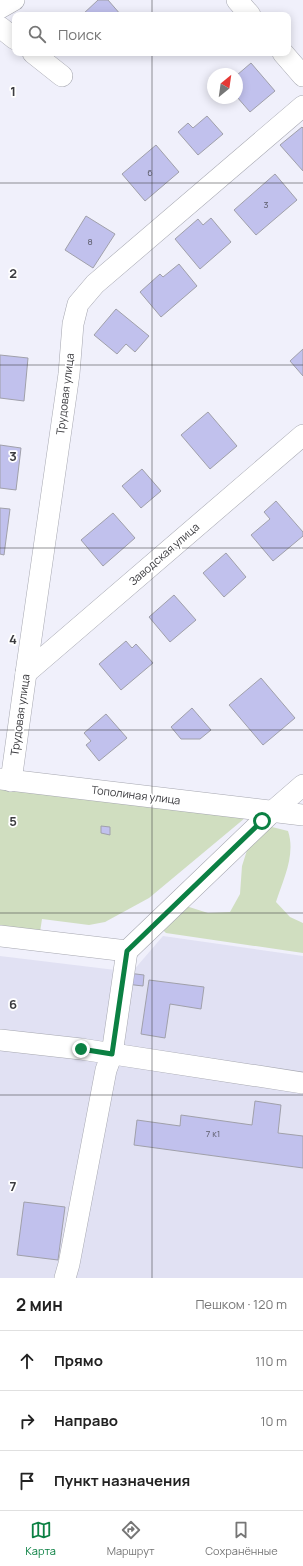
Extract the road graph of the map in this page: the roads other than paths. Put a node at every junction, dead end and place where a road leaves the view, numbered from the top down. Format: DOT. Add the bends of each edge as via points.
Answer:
graph roads {
  1 [pos="14,0"];
  2 [pos="237,0"];
  3 [pos="0,8"];
  4 [pos="247,12"];
  5 [pos="0,27"];
  6 [pos="12,37"];
  7 [pos="36,56"];
  8 [pos="286,56"];
  9 [pos="62,76"];
  10 [pos="303,76"];
  11 [pos="303,106"];
  12 [pos="303,435"];
  13 [pos="26,673"];
  14 [pos="6,780"];
  15 [pos="303,786"];
  16 [pos="273,811"];
  17 [pos="303,815"];
  18 [pos="0,936"];
  19 [pos="127,951"];
  20 [pos="0,1040"];
  21 [pos="112,1054"];
  22 [pos="303,1083"];
  23 [pos="64,1278"];
  1 -- 3 [label="street"];
  2 -- 4 [label="street"];
  5 -- 6 [label="street"];
  7 -- 9 [label="street"];
  8 -- 10 [label="street"];
  11 -- 13 [label="street, Трудовая улица" via="95,284 78,304 73,324 69,374"];
  12 -- 13 [label="street, Заводская улица"];
  13 -- 14 [label="street, Трудовая улица"];
  14 -- 16 [label="street, Тополиная улица"];
  15 -- 16 [label="street"];
  16 -- 17 [label="street, Тополиная улица"];
  16 -- 19 [label="street"];
  18 -- 19 [label="street"];
  19 -- 21 [label="street"];
  20 -- 21 [label="street"];
  21 -- 22 [label="street"];
  21 -- 23 [label="street" via="106,1070 69,1264"];
}
